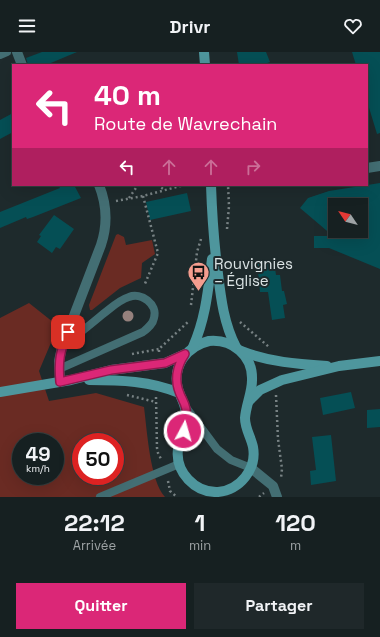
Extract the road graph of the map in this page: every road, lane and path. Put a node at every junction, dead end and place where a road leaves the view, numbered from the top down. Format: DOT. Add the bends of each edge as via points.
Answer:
graph roads {
  1 [pos="7,52"];
  2 [pos="17,52"];
  3 [pos="204,52"];
  4 [pos="0,56"];
  5 [pos="22,64"];
  6 [pos="205,64"];
  7 [pos="380,166"];
  8 [pos="368,168"];
  9 [pos="99,186"];
  10 [pos="137,186"];
  11 [pos="159,186"];
  12 [pos="180,186"];
  13 [pos="211,186"];
  14 [pos="165,190"];
  15 [pos="144,196"];
  16 [pos="129,198"];
  17 [pos="105,203"];
  18 [pos="202,232"];
  19 [pos="213,239"];
  20 [pos="140,296"];
  21 [pos="191,312"];
  22 [pos="203,321"];
  23 [pos="225,322"];
  24 [pos="62,347"];
  25 [pos="193,347"];
  26 [pos="238,349"];
  27 [pos="185,354"];
  28 [pos="271,361"];
  29 [pos="380,361"];
  30 [pos="157,364"];
  31 [pos="339,366"];
  32 [pos="59,369"];
  33 [pos="71,380"];
  34 [pos="60,382"];
  35 [pos="274,382"];
  36 [pos="156,386"];
  37 [pos="0,392"];
  38 [pos="180,394"];
  39 [pos="248,403"];
  40 [pos="185,406"];
  41 [pos="179,464"];
  42 [pos="251,468"];
  43 [pos="166,469"];
  44 [pos="191,483"];
  45 [pos="239,484"];
  46 [pos="272,486"];
  47 [pos="100,497"];
  48 [pos="177,497"];
  49 [pos="200,497"];
  50 [pos="233,497"];
  51 [pos="259,497"];
  52 [pos="278,497"];
  1 -- 4 [label="lane"];
  2 -- 5 [label="street"];
  3 -- 6 [label="main road"];
  7 -- 8 [label="street"];
  9 -- 17 [label="street"];
  10 -- 16 [label="path"];
  11 -- 14 [label="path"];
  12 -- 14 [label="path"];
  13 -- 19 [label="main road"];
  14 -- 15 [label="path"];
  15 -- 16 [label="path"];
  15 -- 20 [label="path" via="158,253"];
  16 -- 17 [label="path"];
  17 -- 24 [label="street" via="104,236"];
  18 -- 21 [label="path" via="197,252"];
  19 -- 22 [label="main road" via="208,297"];
  19 -- 23 [label="main road"];
  20 -- 24 [label="lane" via="122,300"];
  20 -- 32 [label="lane" via="149,301 154,309 154,319 148,329"];
  22 -- 25 [label="main road"];
  22 -- 30 [label="path" via="190,320 159,348"];
  23 -- 26 [label="main road"];
  23 -- 28 [label="path" via="238,321 243,324 269,347"];
  24 -- 32 [label="street"];
  25 -- 26 [label="main road" via="203,342 214,341 225,342"];
  25 -- 27 [label="main road"];
  26 -- 28 [label="main road"];
  26 -- 39 [label="main road" via="249,363 252,373"];
  27 -- 30 [label="main road"];
  27 -- 38 [label="main road" via="177,374"];
  28 -- 31 [label="main road"];
  29 -- 31 [label="main road"];
  30 -- 33 [label="main road" via="111,370"];
  31 -- 35 [label="main road"];
  32 -- 34 [label="street"];
  33 -- 34 [label="main road"];
  33 -- 36 [label="main road" via="122,380"];
  34 -- 37 [label="main road"];
  35 -- 39 [label="main road" via="260,390"];
  35 -- 46 [label="path" via="282,475"];
  36 -- 38 [label="main road"];
  36 -- 43 [label="path" via="157,448"];
  38 -- 40 [label="main road"];
  39 -- 42 [label="main road" via="245,420 254,454"];
  40 -- 41 [label="main road" via="186,423 178,447"];
  40 -- 42 [label="lane" via="217,449 231,460"];
  41 -- 43 [label="lane"];
  41 -- 44 [label="main road"];
  42 -- 45 [label="main road"];
  42 -- 46 [label="street"];
  43 -- 47 [label="lane"];
  43 -- 48 [label="path" via="170,491"];
  44 -- 45 [label="main road" via="212,492"];
  44 -- 49 [label="main road"];
  45 -- 50 [label="main road"];
  46 -- 51 [label="path"];
  46 -- 52 [label="street"];
}
